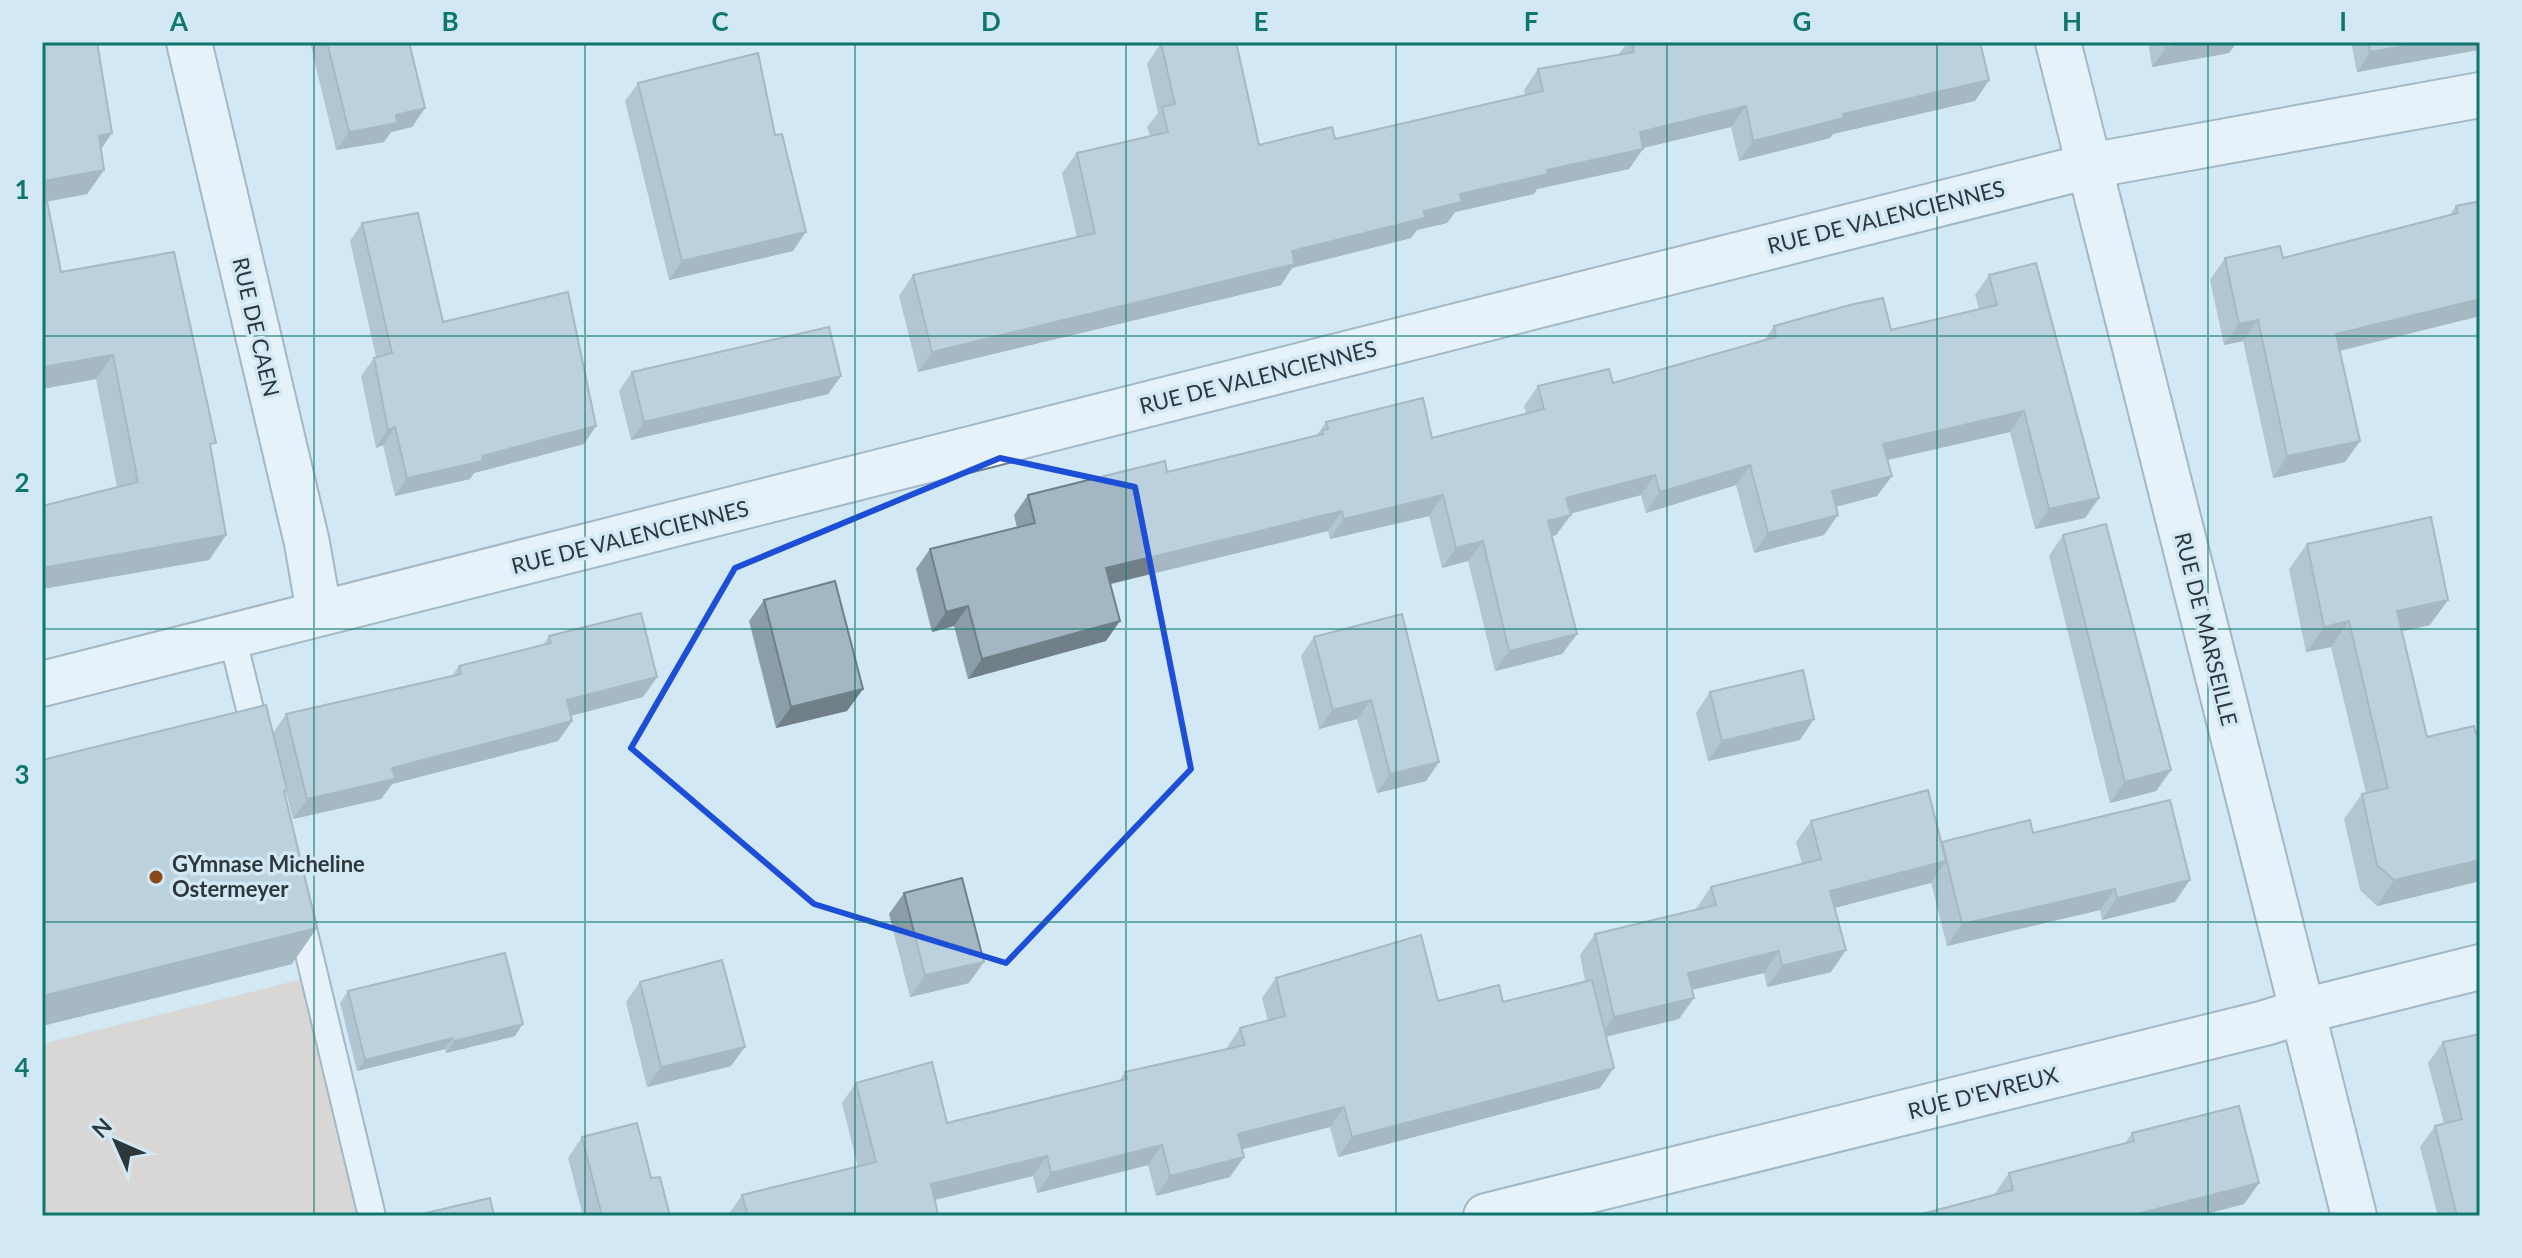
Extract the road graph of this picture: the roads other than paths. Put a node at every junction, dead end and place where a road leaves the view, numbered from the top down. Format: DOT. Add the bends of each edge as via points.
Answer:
graph roads {
  1 [pos="189,42"];
  2 [pos="2058,42"];
  3 [pos="2480,95"];
  4 [pos="2089,166"];
  5 [pos="319,612"];
  6 [pos="232,636"];
  7 [pos="42,684"];
  8 [pos="265,774"];
  9 [pos="291,880"];
  10 [pos="2480,967"];
  11 [pos="2303,1011"];
  12 [pos="372,1216"];
  13 [pos="1486,1216"];
  14 [pos="2354,1216"];
  1 -- 5 [label="street, RUE DE CAEN"];
  2 -- 4 [label="street, RUE DE MARSEILLE"];
  3 -- 4 [label="street, RUE DE VALENCIENNES"];
  4 -- 5 [label="street, RUE DE VALENCIENNES"];
  4 -- 11 [label="street, RUE DE MARSEILLE"];
  5 -- 6 [label="street, RUE DE VALENCIENNES"];
  6 -- 7 [label="street, RUE DE VALENCIENNES"];
  6 -- 8 [label="lane"];
  9 -- 12 [label="lane"];
  10 -- 11 [label="street, RUE D'EVREUX"];
  11 -- 13 [label="street, RUE D'EVREUX"];
  11 -- 14 [label="street, RUE DE MARSEILLE"];
}
